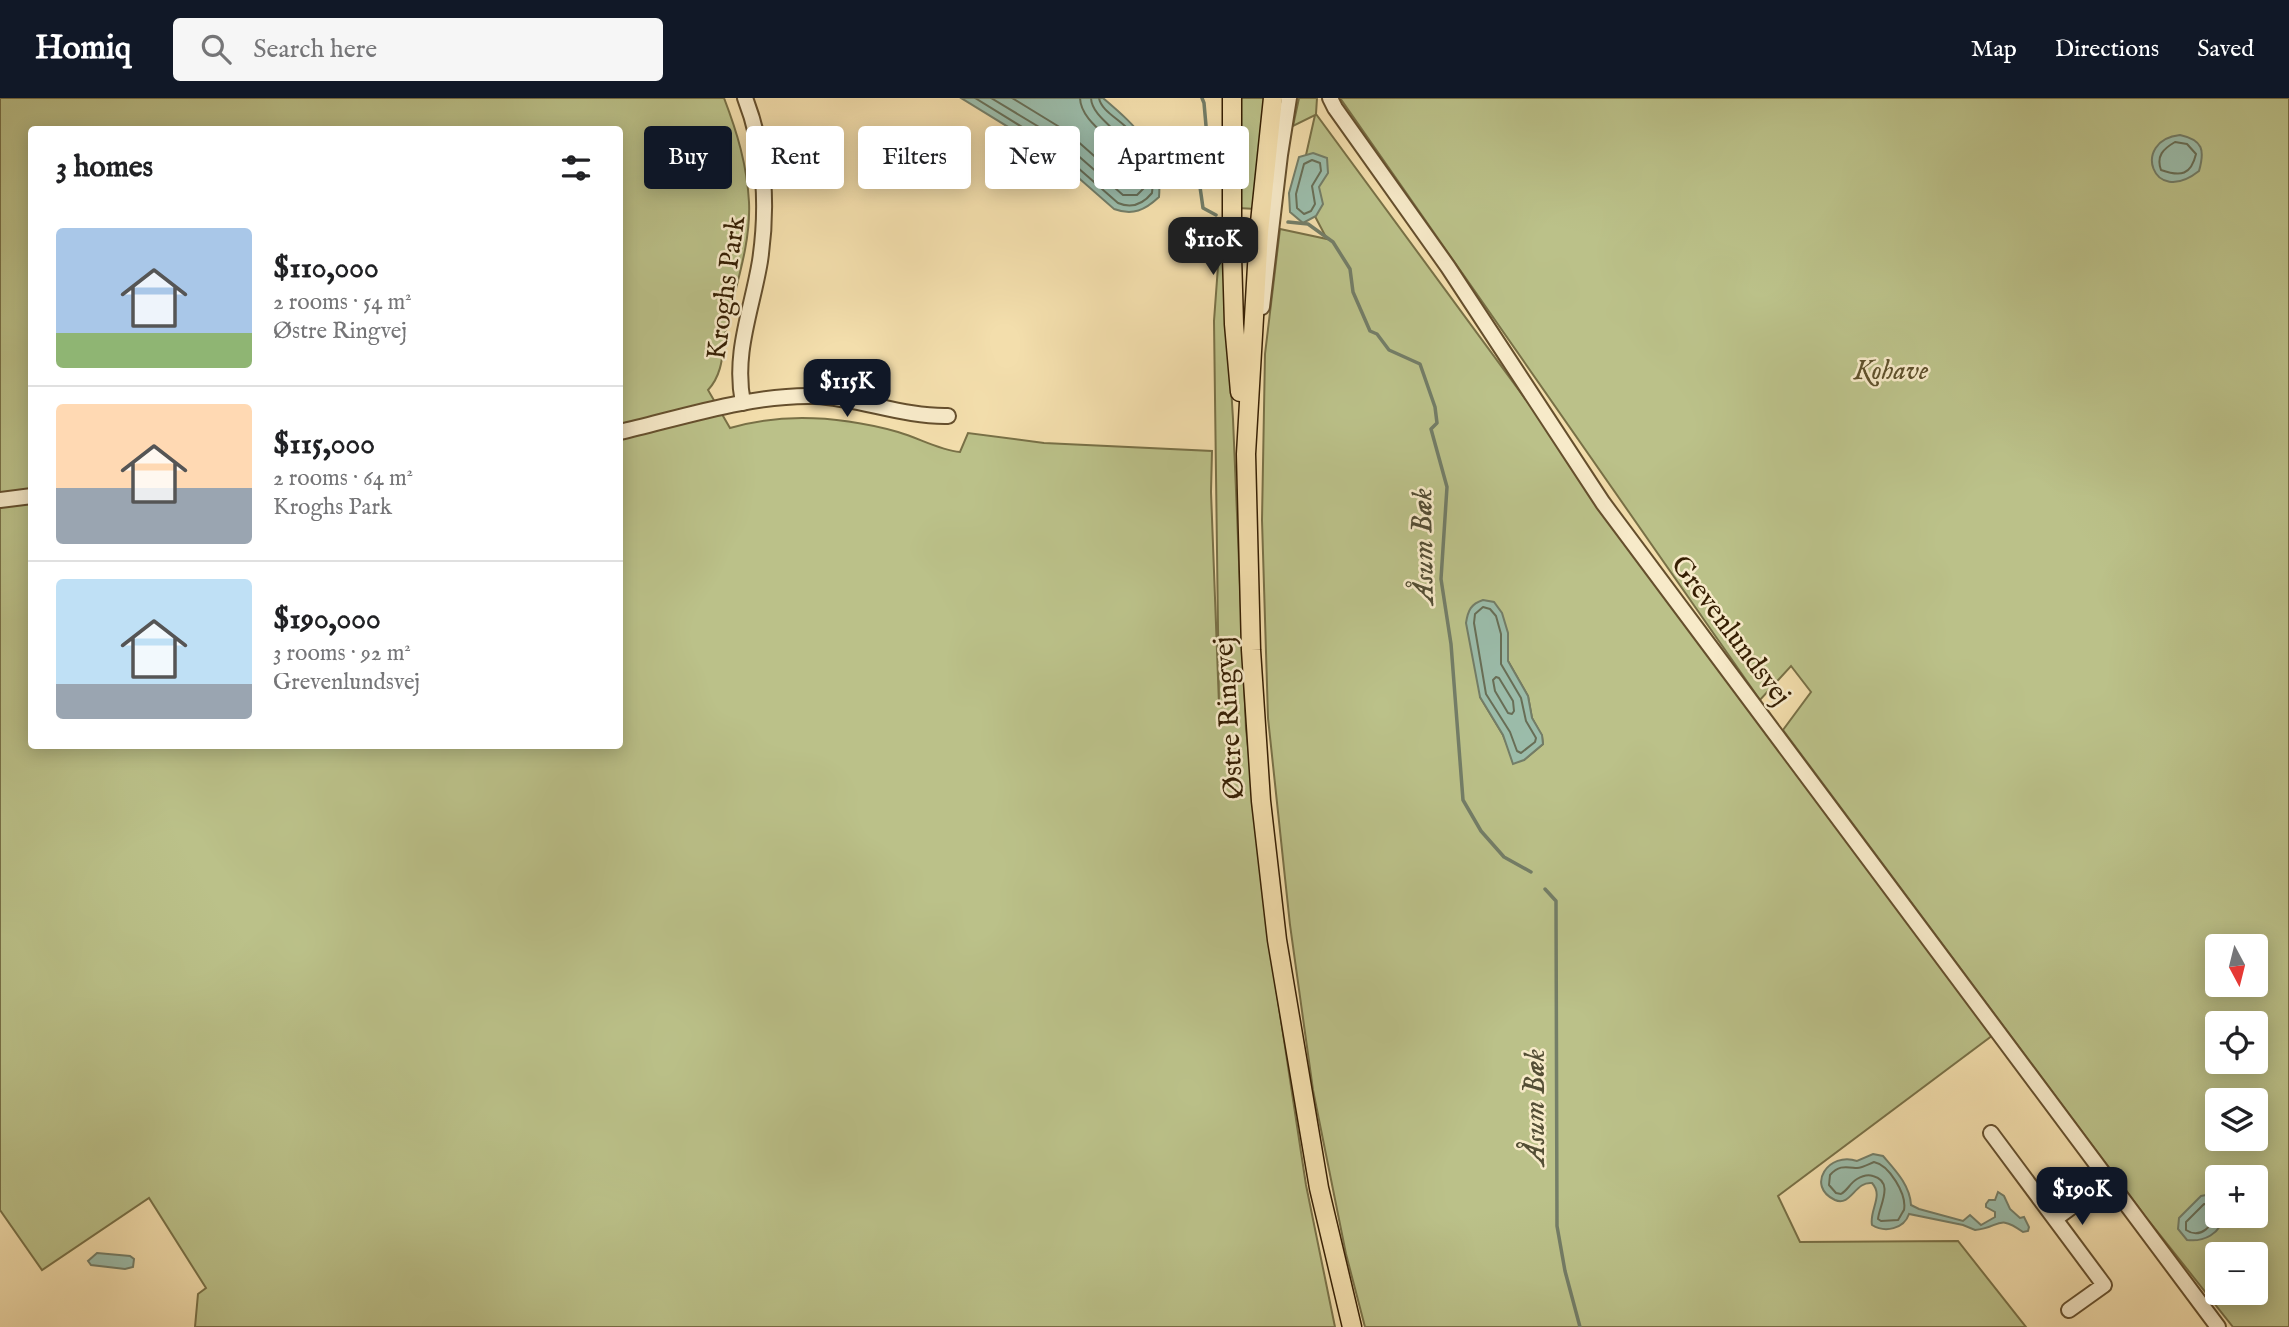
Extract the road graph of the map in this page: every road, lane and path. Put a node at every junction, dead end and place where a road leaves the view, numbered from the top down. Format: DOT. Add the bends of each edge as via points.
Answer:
graph roads {
  1 [pos="745,98"];
  2 [pos="1232,98"];
  3 [pos="1273,98"];
  4 [pos="1289,98"];
  5 [pos="1330,98"];
  6 [pos="1252,345"];
  7 [pos="743,403"];
  8 [pos="948,416"];
  9 [pos="623,431"];
  10 [pos="1246,454"];
  11 [pos="28,496"];
  12 [pos="0,500"];
  13 [pos="1991,1133"];
  14 [pos="2108,1180"];
  15 [pos="1319,1188"];
  16 [pos="2055,1219"];
  17 [pos="2069,1310"];
  18 [pos="1340,1327"];
  19 [pos="1352,1327"];
  20 [pos="2218,1327"];
  1 -- 7 [label="street, Kroghs Park" via="754,120 763,176 764,227 738,373"];
  2 -- 10 [label="main road" via="1234,324"];
  3 -- 6 [label="main road, Østre Ringvej"];
  4 -- 6 [label="street" via="1263,305"];
  5 -- 14 [label="street, Grevenlundsvej" via="1603,503"];
  6 -- 10 [label="main road, Østre Ringvej"];
  7 -- 8 [label="street" via="815,396 924,416"];
  7 -- 9 [label="street"];
  10 -- 15 [label="main road, Østre Ringvej" via="1261,801 1277,940"];
  11 -- 12 [label="street"];
  13 -- 16 [label="street"];
  14 -- 16 [label="street"];
  14 -- 20 [label="street, Grevenlundsvej"];
  15 -- 18 [label="main road"];
  15 -- 19 [label="main road, Østre Ringvej"];
  16 -- 17 [label="street" via="2104,1285"];
}
